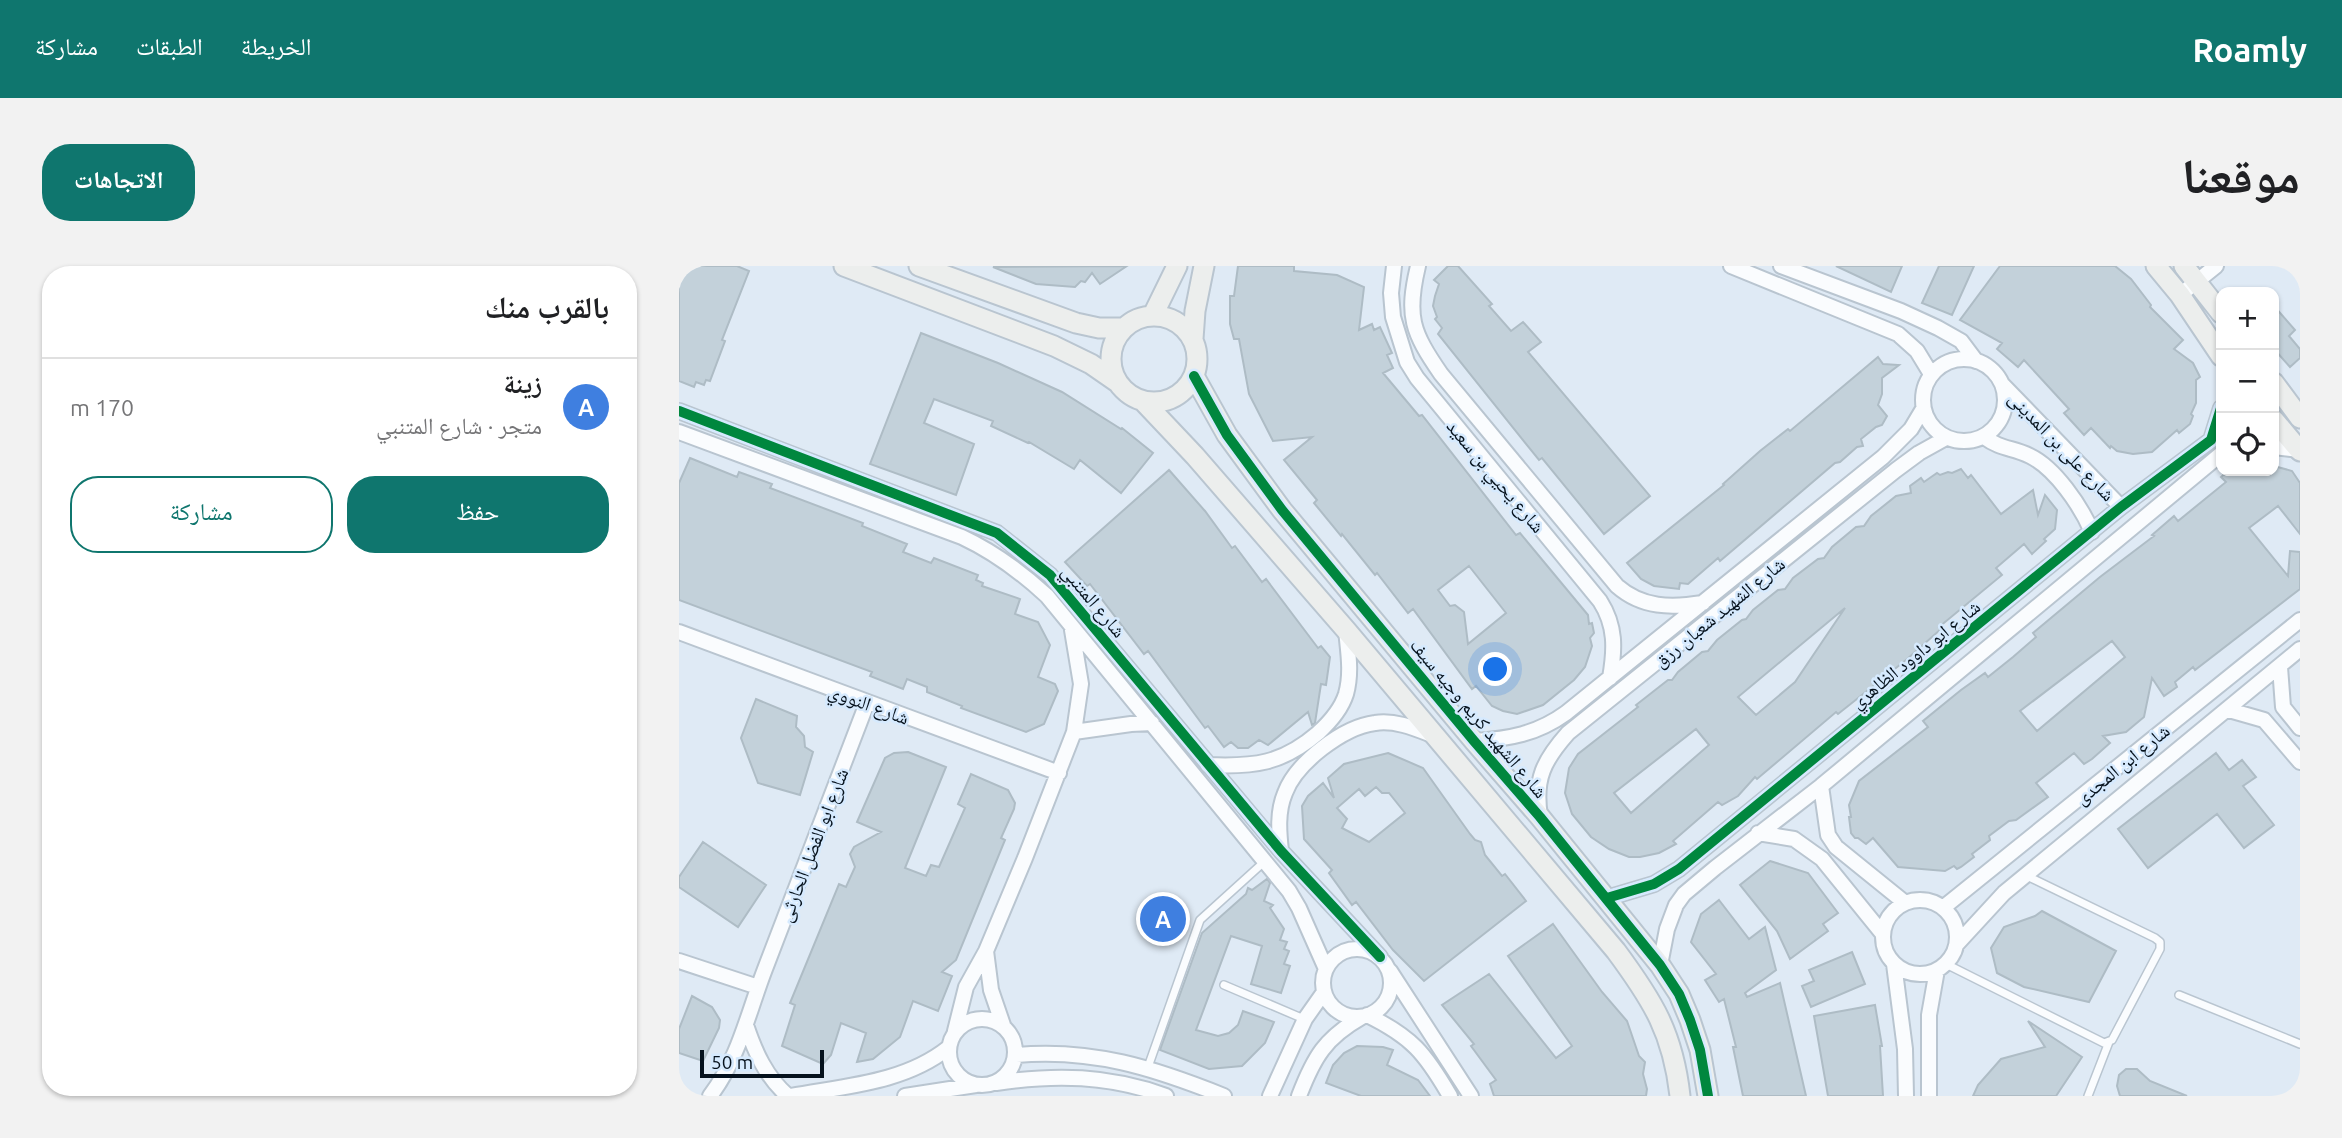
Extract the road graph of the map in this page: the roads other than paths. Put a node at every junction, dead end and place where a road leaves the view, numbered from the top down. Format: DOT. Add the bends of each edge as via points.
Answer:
graph roads {
  1 [pos="844,266"];
  2 [pos="919,266"];
  3 [pos="1177,266"];
  4 [pos="1204,266"];
  5 [pos="1394,266"];
  6 [pos="1418,266"];
  7 [pos="1731,266"];
  8 [pos="1781,266"];
  9 [pos="2155,266"];
  10 [pos="2184,266"];
  11 [pos="2216,266"];
  12 [pos="2197,281"];
  13 [pos="2180,295"];
  14 [pos="2216,306"];
  15 [pos="1153,315"];
  16 [pos="1123,328"];
  17 [pos="1193,339"];
  18 [pos="2217,350"];
  19 [pos="1976,361"];
  20 [pos="1931,374"];
  21 [pos="1194,376"];
  22 [pos="1117,382"];
  23 [pos="2003,385"];
  24 [pos="2279,390"];
  25 [pos="1143,401"];
  26 [pos="1923,409"];
  27 [pos="679,411"];
  28 [pos="2219,413"];
  29 [pos="2300,418"];
  30 [pos="2279,426"];
  31 [pos="679,432"];
  32 [pos="1984,437"];
  33 [pos="1946,438"];
  34 [pos="2211,440"];
  35 [pos="2216,447"];
  36 [pos="2279,448"];
  37 [pos="2299,450"];
  38 [pos="2216,458"];
  39 [pos="2121,507"];
  40 [pos="2092,532"];
  41 [pos="1704,603"];
  42 [pos="2300,620"];
  43 [pos="1071,626"];
  44 [pos="1346,630"];
  45 [pos="679,632"];
  46 [pos="1655,642"];
  47 [pos="2300,649"];
  48 [pos="1666,654"];
  49 [pos="2280,667"];
  50 [pos="1610,678"];
  51 [pos="867,704"];
  52 [pos="2283,707"];
  53 [pos="2229,710"];
  54 [pos="2264,720"];
  55 [pos="1152,723"];
  56 [pos="2300,728"];
  57 [pos="1074,732"];
  58 [pos="1435,736"];
  59 [pos="1474,741"];
  60 [pos="2300,762"];
  61 [pos="1208,765"];
  62 [pos="1059,774"];
  63 [pos="1821,786"];
  64 [pos="1540,817"];
  65 [pos="1758,833"];
  66 [pos="1281,851"];
  67 [pos="1264,862"];
  68 [pos="2025,875"];
  69 [pos="1607,898"];
  70 [pos="1904,902"];
  71 [pos="1944,907"];
  72 [pos="1882,933"];
  73 [pos="1957,944"];
  74 [pos="986,951"];
  75 [pos="679,961"];
  76 [pos="1384,962"];
  77 [pos="1894,964"];
  78 [pos="1660,965"];
  79 [pos="1941,967"];
  80 [pos="1326,969"];
  81 [pos="1224,985"];
  82 [pos="758,987"];
  83 [pos="1324,992"];
  84 [pos="2179,995"];
  85 [pos="1364,1016"];
  86 [pos="1305,1019"];
  87 [pos="745,1025"];
  88 [pos="1003,1025"];
  89 [pos="955,1031"];
  90 [pos="2109,1042"];
  91 [pos="2300,1044"];
  92 [pos="948,1048"];
  93 [pos="1016,1055"];
  94 [pos="1148,1067"];
  95 [pos="984,1085"];
  96 [pos="710,1096"];
  97 [pos="790,1096"];
  98 [pos="905,1096"];
  99 [pos="1166,1096"];
  100 [pos="1224,1096"];
  101 [pos="1270,1096"];
  102 [pos="1299,1096"];
  103 [pos="1450,1096"];
  104 [pos="1471,1096"];
  105 [pos="1680,1096"];
  106 [pos="1708,1096"];
  107 [pos="1906,1096"];
  108 [pos="1929,1096"];
  109 [pos="2088,1096"];
  1 -- 22 [label="street" via="1054,346"];
  2 -- 16 [label="street" via="1076,323"];
  3 -- 15 [label="street"];
  4 -- 17 [label="street"];
  5 -- 50 [label="street, شارع يحيي بن سعيد" via="1393,317 1407,362 1600,601 1614,641"];
  6 -- 41 [label="street, شارع يحيي بن سعيد" via="1411,313 1427,353 1617,586 1644,603 1679,607"];
  7 -- 20 [label="street" via="1898,334 1917,351"];
  8 -- 19 [label="street" via="1938,328 1961,341"];
  9 -- 13 [label="street"];
  10 -- 12 [label="street"];
  11 -- 12 [label="street"];
  12 -- 13 [label="street"];
  12 -- 14 [label="street"];
  13 -- 18 [label="street"];
  15 -- 16 [label="street"];
  15 -- 17 [label="street" via="1183,326"];
  16 -- 22 [label="street" via="1110,355"];
  17 -- 21 [label="street" via="1198,363"];
  19 -- 20 [label="street" via="1952,360"];
  19 -- 23 [label="street" via="1987,366"];
  20 -- 26 [label="street"];
  21 -- 25 [label="street" via="1173,398"];
  21 -- 59 [label="street, شارع الشهيد كريم وجيه سيف" via="1265,489"];
  22 -- 25 [label="street"];
  23 -- 32 [label="street" via="2003,415"];
  23 -- 39 [label="street, شارع على بن المدينى"];
  24 -- 29 [label="street"];
  25 -- 44 [label="street"];
  26 -- 33 [label="street" via="1935,431"];
  26 -- 41 [label="street, شارع الشهيد شعبان رزق" via="1911,429 1883,457"];
  27 -- 61 [label="street, شارع المتنبي" via="997,533 1050,575"];
  28 -- 34 [label="street"];
  30 -- 37 [label="street"];
  31 -- 43 [label="street, شارع المتنبي" via="983,547 1033,583"];
  32 -- 33 [label="street" via="1966,442"];
  32 -- 40 [label="street, شارع على بن المدينى" via="2004,449 2028,455 2057,477"];
  33 -- 48 [label="street, شارع الشهيد شعبان رزق" via="1896,470"];
  34 -- 35 [label="street"];
  34 -- 39 [label="street, شارع ابو داوود الظاهري"];
  36 -- 37 [label="street"];
  38 -- 63 [label="street"];
  39 -- 40 [label="street, شارع ابو داوود الظاهري"];
  40 -- 69 [label="street, شارع ابو داوود الظاهري" via="1679,869 1654,884"];
  41 -- 46 [label="street, شارع الشهيد شعبان رزق"];
  42 -- 71 [label="street, شارع ابن المجدى"];
  43 -- 55 [label="street, شارع المتنبي"];
  43 -- 57 [label="street" via="1081,684"];
  44 -- 58 [label="street"];
  44 -- 61 [label="street" via="1346,693 1326,726 1296,750 1268,763"];
  45 -- 51 [label="street, شارع النووي"];
  46 -- 48 [label="street"];
  46 -- 50 [label="street, شارع الشهيد شعبان رزق"];
  47 -- 49 [label="street, شارع ابن المجدى"];
  48 -- 64 [label="street, شارع الشهيد شعبان رزق" via="1554,749 1539,781"];
  49 -- 52 [label="street"];
  49 -- 53 [label="street, شارع ابن المجدى"];
  50 -- 59 [label="street, شارع الشهيد شعبان رزق" via="1539,730 1503,740"];
  51 -- 62 [label="street, شارع النووي"];
  51 -- 82 [label="street, شارع ابو الفضل الحارثى"];
  52 -- 54 [label="street"];
  52 -- 56 [label="street"];
  53 -- 54 [label="street"];
  53 -- 68 [label="street, شارع ابن المجدى"];
  54 -- 60 [label="street"];
  55 -- 57 [label="street"];
  55 -- 67 [label="street, شارع المتنبي"];
  57 -- 62 [label="street"];
  58 -- 66 [label="street" via="1394,723 1375,723 1338,737 1313,756 1285,792 1280,811"];
  58 -- 105 [label="street" via="1641,985 1673,1051"];
  59 -- 64 [label="street, شارع الشهيد كريم وجيه سيف"];
  61 -- 66 [label="street, شارع المتنبي"];
  62 -- 74 [label="street"];
  63 -- 65 [label="street"];
  63 -- 70 [label="street" via="1828,835 1836,847"];
  64 -- 69 [label="street, شارع الشهيد كريم وجيه سيف"];
  65 -- 72 [label="street" via="1794,839 1822,859"];
  65 -- 78 [label="street" via="1684,894 1667,929"];
  66 -- 76 [label="street, شارع المتنبي"];
  67 -- 80 [label="street, شارع المتنبي" via="1299,908"];
  67 -- 94 [label="lane" via="1200,920"];
  68 -- 73 [label="street, شارع ابن المجدى"];
  68 -- 90 [label="lane" via="2160,942"];
  69 -- 78 [label="street, شارع الشهيد كريم وجيه سيف"];
  70 -- 71 [label="street" via="1918,899"];
  70 -- 72 [label="street" via="1893,910"];
  71 -- 73 [label="street" via="1957,930"];
  72 -- 77 [label="street"];
  73 -- 79 [label="street"];
  74 -- 88 [label="street" via="991,990"];
  74 -- 89 [label="street" via="966,986"];
  75 -- 82 [label="street"];
  76 -- 80 [label="street" via="1356,948 1333,958"];
  76 -- 85 [label="street" via="1391,990 1378,1010"];
  76 -- 104 [label="street, شارع المتنبي"];
  77 -- 79 [label="street" via="1914,974"];
  77 -- 107 [label="street"];
  78 -- 106 [label="street, شارع الشهيد كريم وجيه سيف" via="1691,1020"];
  79 -- 90 [label="lane"];
  79 -- 108 [label="street" via="1929,1015"];
  80 -- 83 [label="street"];
  81 -- 86 [label="lane"];
  82 -- 87 [label="street, شارع ابو الفضل الحارثى"];
  83 -- 85 [label="street" via="1332,1006 1346,1015"];
  83 -- 86 [label="street"];
  84 -- 91 [label="lane"];
  85 -- 102 [label="street" via="1338,1030 1325,1044"];
  85 -- 103 [label="street" via="1410,1040"];
  86 -- 101 [label="street"];
  87 -- 96 [label="street, شارع ابو الفضل الحارثى" via="729,1067"];
  87 -- 97 [label="street" via="765,1070"];
  88 -- 89 [label="street" via="978,1018"];
  88 -- 93 [label="street"];
  89 -- 92 [label="street"];
  90 -- 109 [label="lane"];
  92 -- 95 [label="street" via="955,1072 965,1081"];
  92 -- 97 [label="street" via="925,1065 898,1075"];
  93 -- 94 [label="street" via="1091,1055"];
  93 -- 95 [label="street" via="1003,1078"];
  94 -- 100 [label="street"];
  95 -- 98 [label="street"];
  95 -- 99 [label="street" via="1051,1077 1097,1078"];
}
